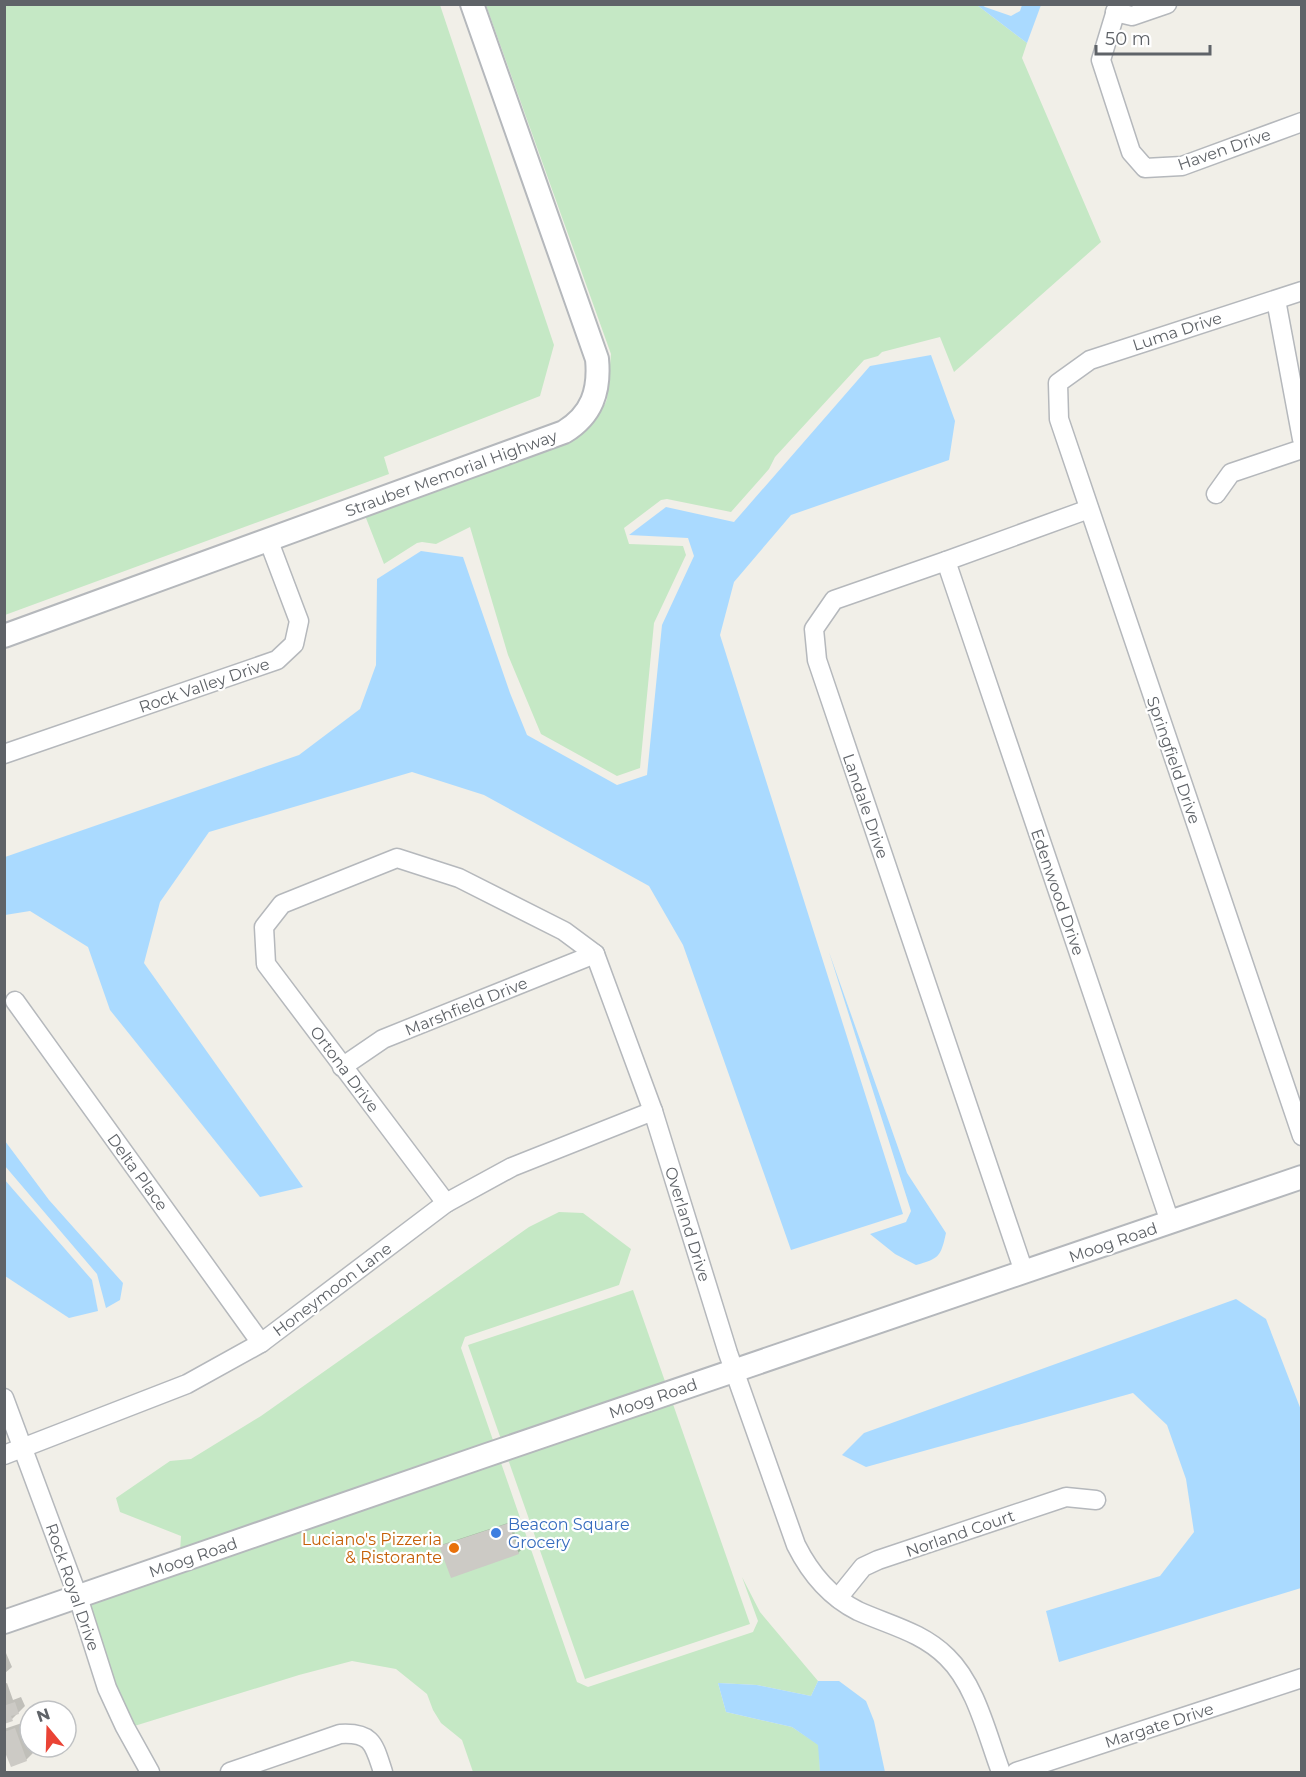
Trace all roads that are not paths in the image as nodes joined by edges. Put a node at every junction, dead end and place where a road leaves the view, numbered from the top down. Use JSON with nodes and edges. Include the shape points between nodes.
{"nodes":[{"id":1,"x":472,"y":4,"type":"edge"},
{"id":2,"x":1167,"y":4,"type":"edge"},
{"id":3,"x":1116,"y":8,"type":"edge"},
{"id":4,"x":1302,"y":122,"type":"edge"},
{"id":5,"x":1302,"y":291,"type":"edge"},
{"id":6,"x":1276,"y":300,"type":"junction"},
{"id":7,"x":1058,"y":383,"type":"joint"},
{"id":8,"x":1302,"y":439,"type":"edge"},
{"id":9,"x":1302,"y":448,"type":"edge"},
{"id":10,"x":1216,"y":494,"type":"dead end"},
{"id":11,"x":1089,"y":509,"type":"junction"},
{"id":12,"x":268,"y":539,"type":"junction"},
{"id":13,"x":946,"y":561,"type":"junction"},
{"id":14,"x":4,"y":636,"type":"edge"},
{"id":15,"x":4,"y":754,"type":"edge"},
{"id":16,"x":595,"y":954,"type":"junction"},
{"id":17,"x":15,"y":1000,"type":"dead end"},
{"id":18,"x":342,"y":1067,"type":"junction"},
{"id":19,"x":653,"y":1111,"type":"junction"},
{"id":20,"x":1302,"y":1136,"type":"edge"},
{"id":21,"x":1302,"y":1177,"type":"edge"},
{"id":22,"x":446,"y":1203,"type":"junction"},
{"id":23,"x":1170,"y":1222,"type":"junction"},
{"id":24,"x":1023,"y":1272,"type":"junction"},
{"id":25,"x":261,"y":1343,"type":"junction"},
{"id":26,"x":734,"y":1370,"type":"junction"},
{"id":27,"x":4,"y":1398,"type":"edge"},
{"id":28,"x":24,"y":1448,"type":"junction"},
{"id":29,"x":4,"y":1455,"type":"edge"},
{"id":30,"x":1096,"y":1500,"type":"dead end"},
{"id":31,"x":78,"y":1597,"type":"junction"},
{"id":32,"x":838,"y":1598,"type":"junction"},
{"id":33,"x":4,"y":1622,"type":"edge"},
{"id":34,"x":1302,"y":1678,"type":"edge"},
{"id":35,"x":150,"y":1773,"type":"edge"},
{"id":36,"x":230,"y":1773,"type":"edge"},
{"id":37,"x":383,"y":1773,"type":"edge"},
{"id":38,"x":1000,"y":1773,"type":"edge"},
{"id":39,"x":1016,"y":1773,"type":"edge"}],
"edges":[{"from":1,"to":12,"type":"street","name":"Strauber Memorial Highway","via":[[597,359],[596,390],[589,410],[564,432]]},
{"from":2,"to":3,"type":"street","via":[[1132,16]]},
{"from":3,"to":4,"type":"street","name":"Haven Drive","via":[[1101,60],[1131,152],[1145,168],[1182,166]]},
{"from":5,"to":6,"type":"street","name":"Luma Drive"},
{"from":6,"to":7,"type":"street","name":"Luma Drive","via":[[1090,360]]},
{"from":6,"to":8,"type":"street"},
{"from":7,"to":11,"type":"street","name":"Springfield Drive","via":[[1059,419]]},
{"from":9,"to":10,"type":"street","via":[[1231,473]]},
{"from":11,"to":13,"type":"street","name":"Landale Drive"},
{"from":11,"to":20,"type":"street","name":"Springfield Drive"},
{"from":12,"to":14,"type":"street","name":"Strauber Memorial Highway"},
{"from":12,"to":15,"type":"street","name":"Rock Valley Drive","via":[[299,621],[294,644],[277,660]]},
{"from":13,"to":23,"type":"street","name":"Edenwood Drive"},
{"from":13,"to":24,"type":"street","name":"Landale Drive","via":[[834,600],[814,629],[817,660]]},
{"from":16,"to":18,"type":"street","name":"Marshfield Drive","via":[[382,1040]]},
{"from":16,"to":18,"type":"street","name":"Ortona Drive","via":[[564,931],[459,878],[397,858],[282,904],[264,927],[266,964]]},
{"from":16,"to":19,"type":"street","name":"Overland Drive"},
{"from":17,"to":25,"type":"street","name":"Delta Place"},
{"from":18,"to":22,"type":"street","name":"Ortona Drive"},
{"from":19,"to":22,"type":"street","name":"Honeymoon Lane","via":[[512,1167]]},
{"from":19,"to":26,"type":"street","name":"Overland Drive"},
{"from":21,"to":23,"type":"street","name":"Moog Road"},
{"from":22,"to":25,"type":"street","name":"Honeymoon Lane"},
{"from":23,"to":24,"type":"street","name":"Moog Road"},
{"from":24,"to":26,"type":"street","name":"Moog Road"},
{"from":25,"to":28,"type":"street","name":"Honeymoon Lane","via":[[187,1384]]},
{"from":26,"to":31,"type":"street","name":"Moog Road"},
{"from":26,"to":32,"type":"street","name":"Overland Drive","via":[[796,1545],[815,1576]]},
{"from":27,"to":28,"type":"street","name":"Rock Royal Drive"},
{"from":28,"to":29,"type":"street","name":"Honeymoon Lane"},
{"from":28,"to":31,"type":"street","name":"Rock Royal Drive"},
{"from":30,"to":32,"type":"street","name":"Norland Court","via":[[1066,1497],[878,1560],[863,1567]]},
{"from":31,"to":33,"type":"street","name":"Moog Road"},
{"from":31,"to":35,"type":"street","name":"Rock Royal Drive","via":[[107,1688]]},
{"from":32,"to":38,"type":"street","name":"Overland Drive","via":[[856,1610],[918,1636],[947,1657],[967,1683]]},
{"from":34,"to":39,"type":"street","name":"Margate Drive"},
{"from":36,"to":37,"type":"street","via":[[340,1734],[355,1733],[367,1738],[375,1749]]}]}
